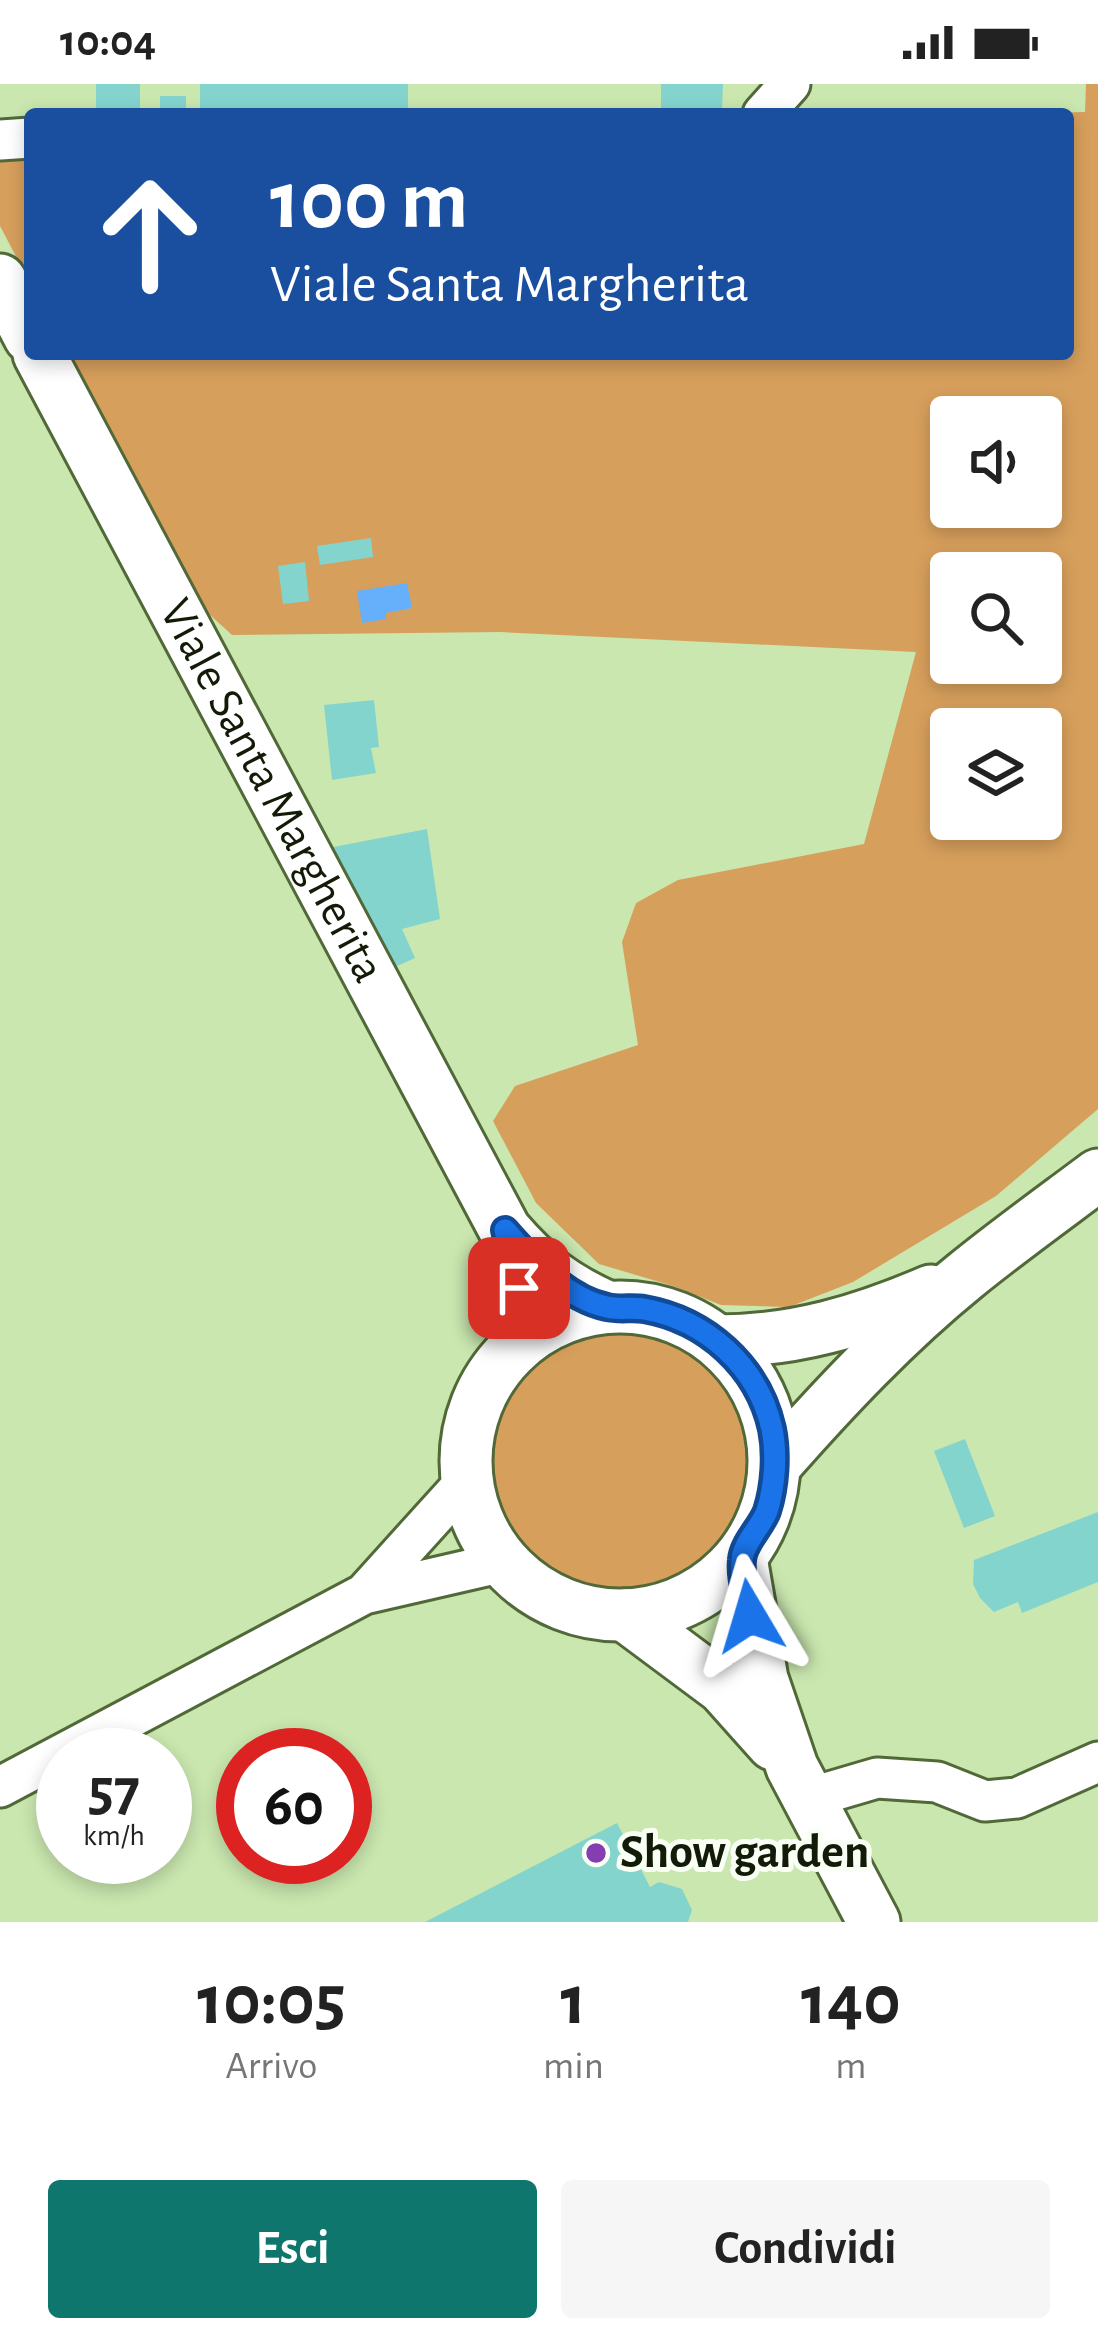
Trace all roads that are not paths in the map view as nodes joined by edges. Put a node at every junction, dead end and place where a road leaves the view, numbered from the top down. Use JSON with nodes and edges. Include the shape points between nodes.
{"nodes":[{"id":1,"x":790,"y":84,"type":"edge"},
{"id":2,"x":768,"y":108,"type":"edge"},
{"id":3,"x":0,"y":280,"type":"edge"},
{"id":4,"x":24,"y":326,"type":"edge"},
{"id":5,"x":42,"y":360,"type":"edge"},
{"id":6,"x":1098,"y":1175,"type":"edge"},
{"id":7,"x":505,"y":1230,"type":"junction"},
{"id":8,"x":964,"y":1276,"type":"junction"},
{"id":9,"x":607,"y":1307,"type":"junction"},
{"id":10,"x":718,"y":1342,"type":"junction"},
{"id":11,"x":508,"y":1354,"type":"junction"},
{"id":12,"x":775,"y":1465,"type":"junction"},
{"id":13,"x":467,"y":1480,"type":"junction"},
{"id":14,"x":741,"y":1558,"type":"junction"},
{"id":15,"x":503,"y":1562,"type":"junction"},
{"id":16,"x":364,"y":1594,"type":"junction"},
{"id":17,"x":625,"y":1616,"type":"junction"},
{"id":18,"x":1098,"y":1762,"type":"edge"},
{"id":19,"x":800,"y":1783,"type":"junction"},
{"id":20,"x":0,"y":1786,"type":"edge"},
{"id":21,"x":874,"y":1922,"type":"edge"}],
"edges":[{"from":1,"to":2,"type":"street"},
{"from":3,"to":4,"type":"main road"},
{"from":5,"to":7,"type":"main road","name":"Viale Santa Margherita"},
{"from":6,"to":8,"type":"main road"},
{"from":7,"to":9,"type":"main road","name":"Viale Santa Margherita","via":[[547,1274]]},
{"from":7,"to":11,"type":"main road","name":"Viale Santa Margherita","via":[[520,1303]]},
{"from":8,"to":10,"type":"main road","via":[[826,1329]]},
{"from":8,"to":12,"type":"main road"},
{"from":9,"to":10,"type":"main road","via":[[670,1315]]},
{"from":9,"to":11,"type":"main road","via":[[555,1321]]},
{"from":10,"to":12,"type":"main road","via":[[761,1396]]},
{"from":11,"to":13,"type":"main road","via":[[473,1415]]},
{"from":12,"to":14,"type":"main road","via":[[766,1511]]},
{"from":13,"to":15,"type":"main road","via":[[473,1511]]},
{"from":13,"to":16,"type":"street"},
{"from":14,"to":17,"type":"main road","via":[[694,1597]]},
{"from":14,"to":19,"type":"main road","via":[[761,1679]]},
{"from":15,"to":16,"type":"street"},
{"from":15,"to":17,"type":"main road","via":[[557,1603]]},
{"from":16,"to":20,"type":"street"},
{"from":17,"to":19,"type":"main road","via":[[723,1688]]},
{"from":18,"to":19,"type":"street","via":[[1017,1798],[985,1801],[937,1782]]},
{"from":19,"to":21,"type":"main road"}]}
